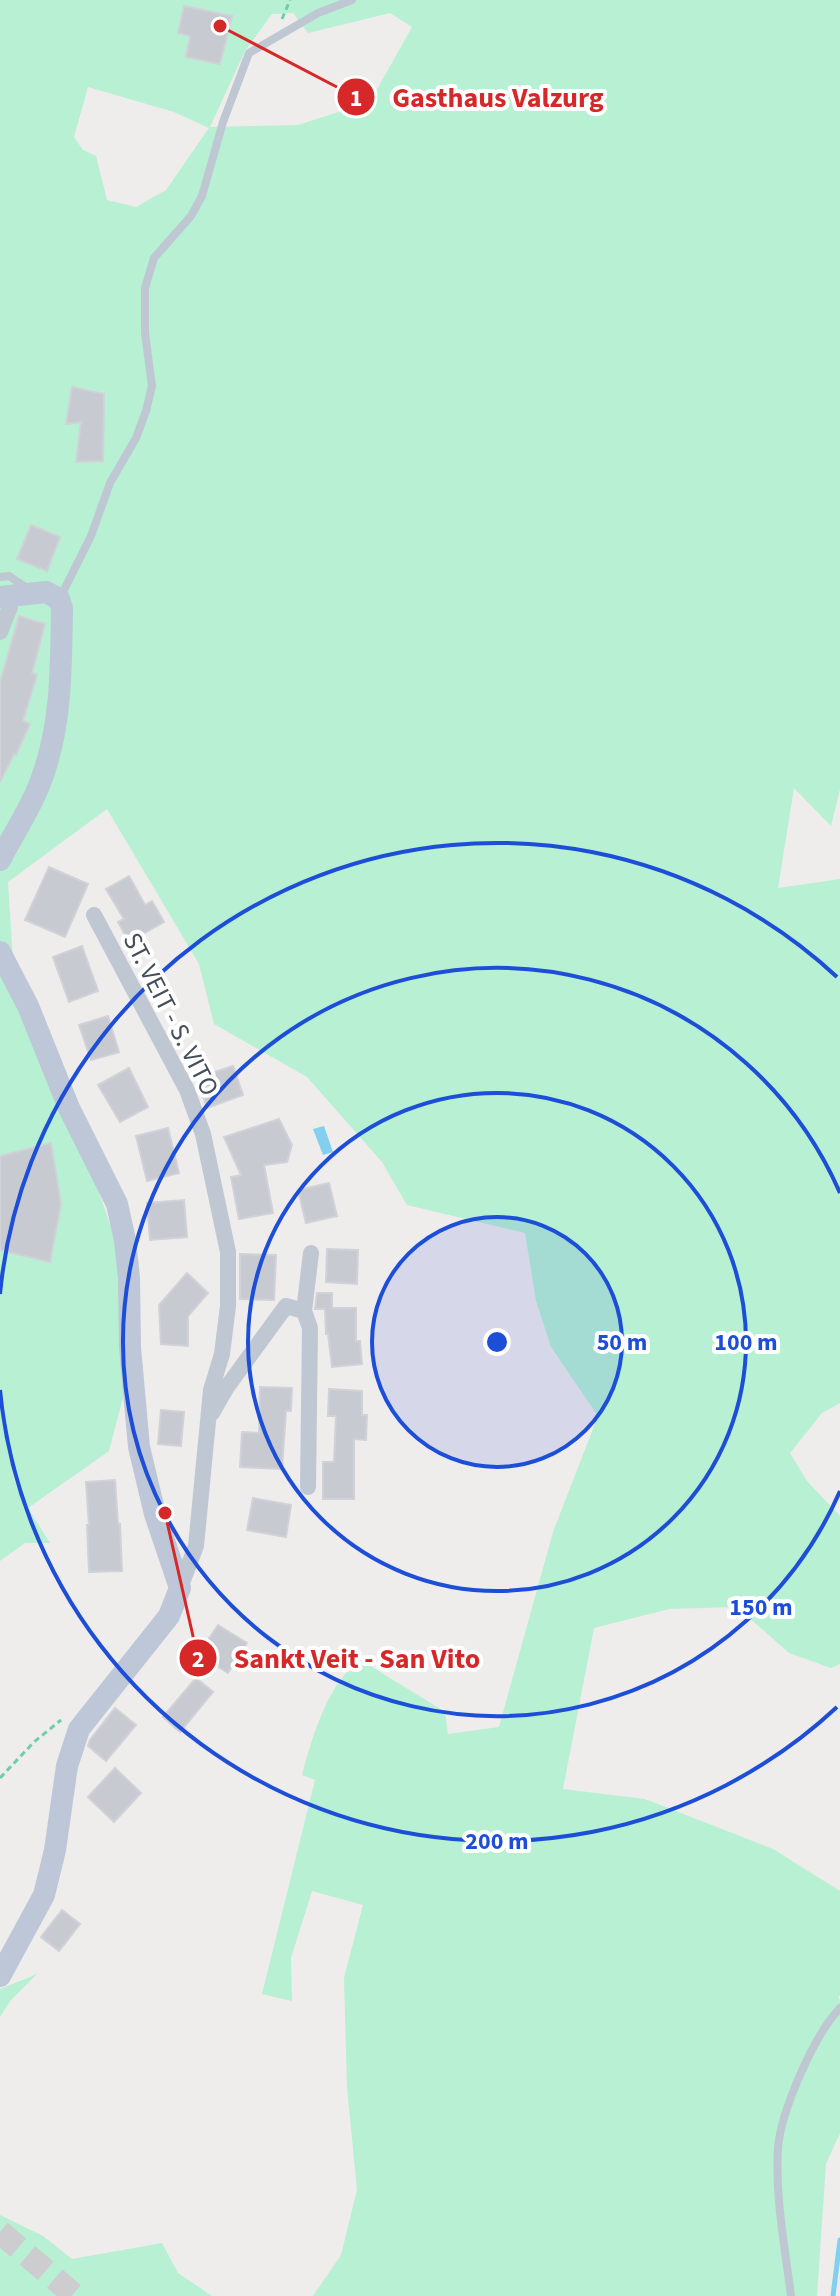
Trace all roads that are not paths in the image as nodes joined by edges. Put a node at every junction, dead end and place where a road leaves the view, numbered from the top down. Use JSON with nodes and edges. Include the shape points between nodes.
{"nodes":[{"id":1,"x":352,"y":0,"type":"edge"},
{"id":2,"x":3,"y":589,"type":"edge"},
{"id":3,"x":59,"y":599,"type":"junction"},
{"id":4,"x":0,"y":632,"type":"edge"},
{"id":5,"x":0,"y":860,"type":"edge"},
{"id":6,"x":94,"y":915,"type":"dead end"},
{"id":7,"x":0,"y":952,"type":"edge"},
{"id":8,"x":311,"y":1253,"type":"dead end"},
{"id":9,"x":304,"y":1311,"type":"junction"},
{"id":10,"x":208,"y":1419,"type":"junction"},
{"id":11,"x":308,"y":1487,"type":"dead end"},
{"id":12,"x":180,"y":1588,"type":"junction"},
{"id":13,"x":0,"y":1976,"type":"edge"},
{"id":14,"x":840,"y":2008,"type":"edge"},
{"id":15,"x":791,"y":2296,"type":"edge"}],
"edges":[{"from":1,"to":3,"type":"lane","via":[[249,53],[202,196],[154,258],[145,288],[152,386],[146,411]]},
{"from":2,"to":3,"type":"street","via":[[46,592]]},
{"from":2,"to":4,"type":"street","via":[[10,607]]},
{"from":3,"to":5,"type":"street","via":[[60,698],[54,732],[36,791]]},
{"from":6,"to":10,"type":"street","name":"ST. VEIT - S. VITO","via":[[187,1090],[203,1134],[228,1252],[228,1306]]},
{"from":7,"to":12,"type":"street","via":[[117,1204],[129,1278],[139,1447]]},
{"from":8,"to":9,"type":"street"},
{"from":9,"to":10,"type":"street","name":"ST. VEIT - S. VITO","via":[[286,1306]]},
{"from":9,"to":11,"type":"street","via":[[310,1328]]},
{"from":10,"to":12,"type":"street","name":"ST. VEIT - S. VITO","via":[[196,1546]]},
{"from":12,"to":13,"type":"street","via":[[169,1616],[79,1729],[67,1766],[44,1895]]},
{"from":14,"to":15,"type":"lane","via":[[806,2059],[778,2145]]}]}
